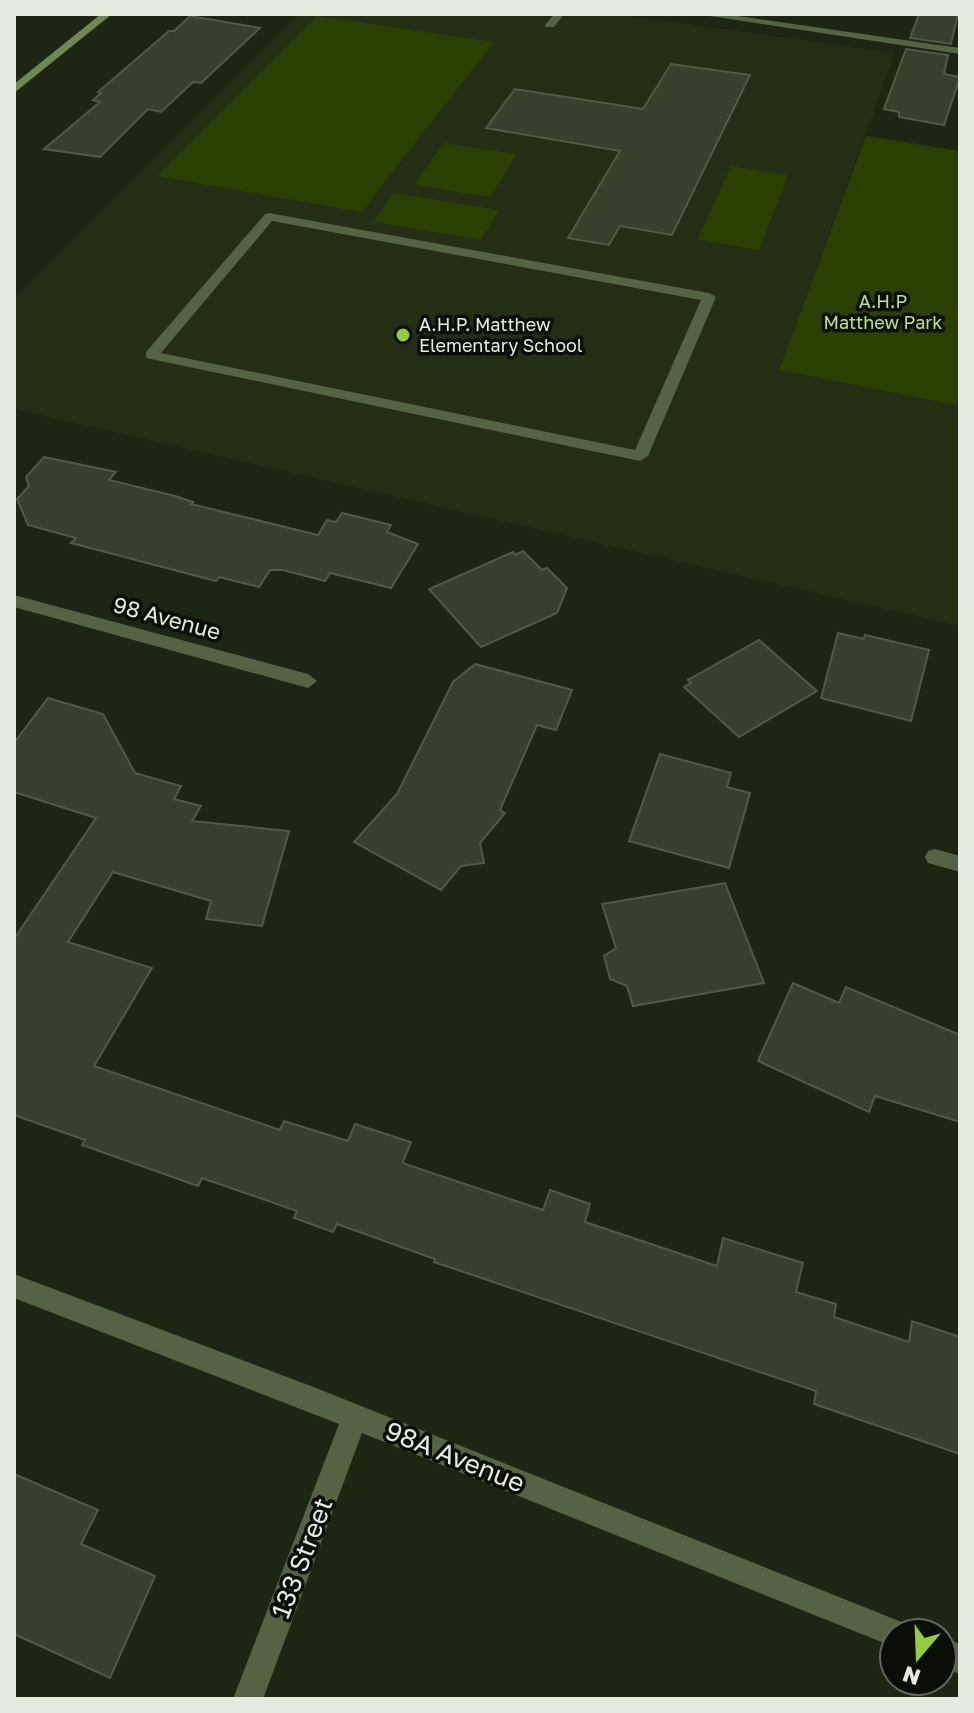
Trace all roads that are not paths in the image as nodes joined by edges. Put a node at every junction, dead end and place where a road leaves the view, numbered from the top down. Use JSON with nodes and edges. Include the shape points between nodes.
{"nodes":[{"id":1,"x":107,"y":14,"type":"edge"},
{"id":2,"x":559,"y":14,"type":"edge"},
{"id":3,"x":702,"y":14,"type":"edge"},
{"id":4,"x":716,"y":15,"type":"edge"},
{"id":5,"x":550,"y":25,"type":"dead end"},
{"id":6,"x":960,"y":51,"type":"edge"},
{"id":7,"x":14,"y":90,"type":"edge"},
{"id":8,"x":640,"y":456,"type":"joint"},
{"id":9,"x":14,"y":601,"type":"edge"},
{"id":10,"x":308,"y":681,"type":"dead end"},
{"id":11,"x":935,"y":857,"type":"dead end"},
{"id":12,"x":960,"y":864,"type":"edge"},
{"id":13,"x":14,"y":1286,"type":"edge"},
{"id":14,"x":355,"y":1417,"type":"junction"},
{"id":15,"x":878,"y":1627,"type":"edge"},
{"id":16,"x":248,"y":1699,"type":"edge"}],
"edges":[{"from":1,"to":7,"type":"street"},
{"from":2,"to":5,"type":"street"},
{"from":3,"to":4,"type":"street"},
{"from":4,"to":6,"type":"street"},
{"from":8,"to":8,"type":"street","via":[[709,297],[269,217],[151,355]]},
{"from":9,"to":10,"type":"street","name":"98 Avenue"},
{"from":11,"to":12,"type":"street"},
{"from":13,"to":14,"type":"street","name":"98A Avenue"},
{"from":14,"to":15,"type":"street","name":"98A Avenue"},
{"from":14,"to":16,"type":"street","name":"133 Street"}]}
